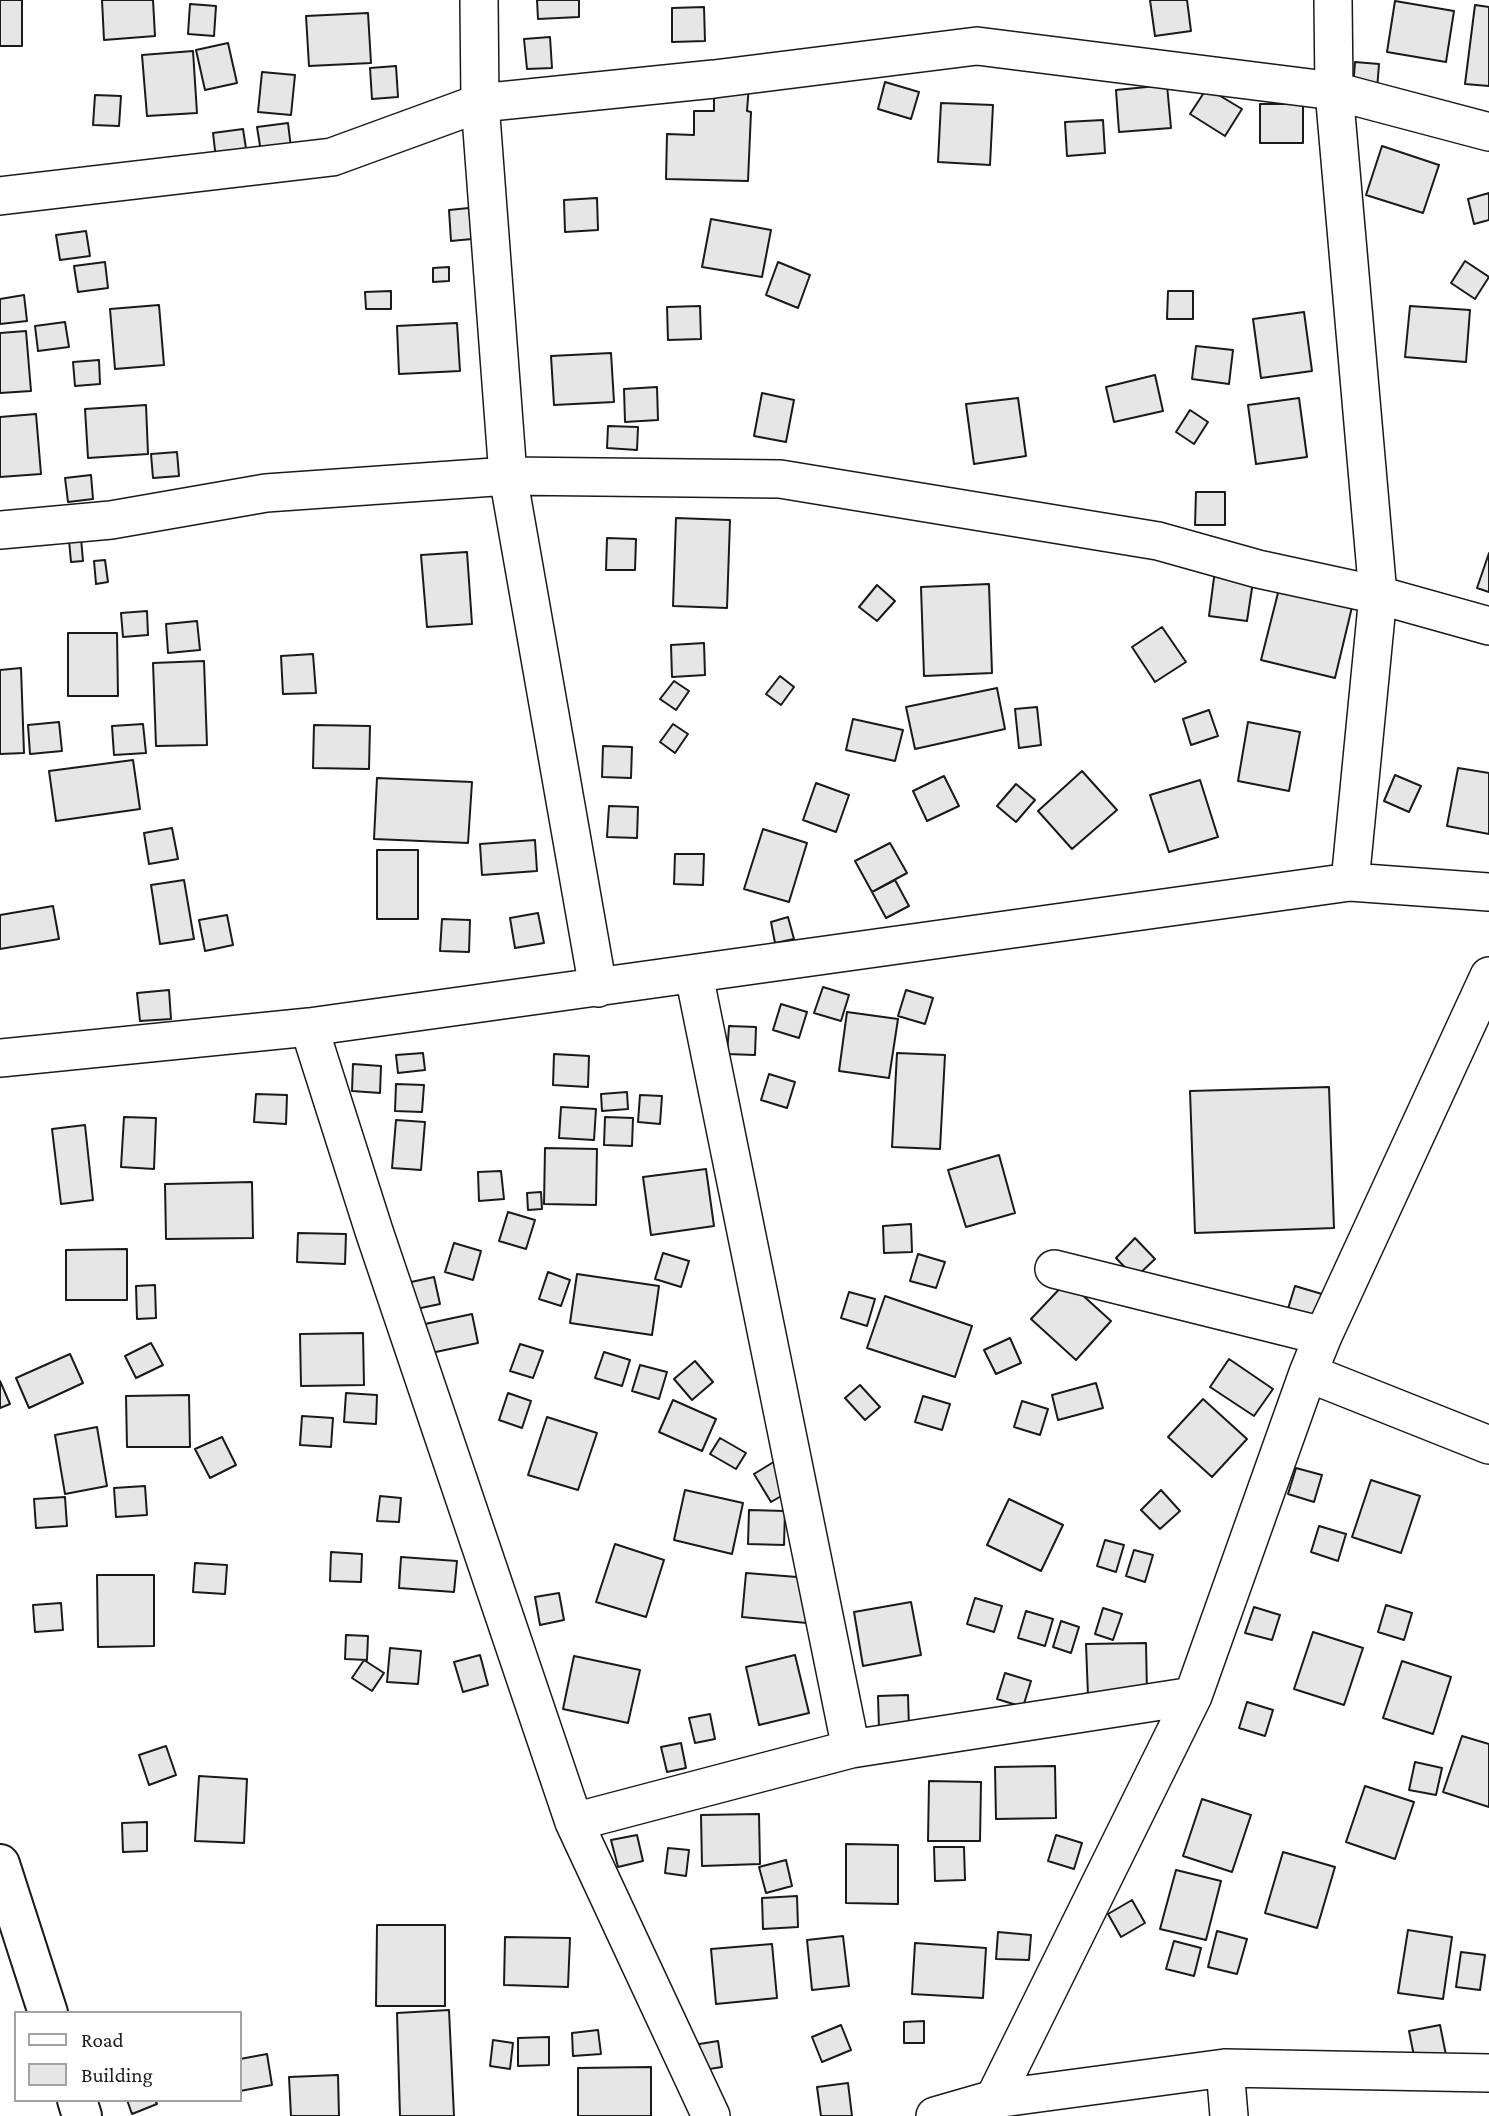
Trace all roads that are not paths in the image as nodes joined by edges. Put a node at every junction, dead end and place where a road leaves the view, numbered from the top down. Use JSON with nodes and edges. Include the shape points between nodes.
{"nodes":[{"id":1,"x":479,"y":0,"type":"edge"},
{"id":2,"x":1333,"y":0,"type":"edge"},
{"id":3,"x":1334,"y":91,"type":"junction"},
{"id":4,"x":480,"y":103,"type":"junction"},
{"id":5,"x":1489,"y":132,"type":"edge"},
{"id":6,"x":0,"y":197,"type":"edge"},
{"id":7,"x":508,"y":476,"type":"junction"},
{"id":8,"x":0,"y":530,"type":"edge"},
{"id":9,"x":1378,"y":595,"type":"junction"},
{"id":10,"x":1489,"y":626,"type":"edge"},
{"id":11,"x":1350,"y":882,"type":"junction"},
{"id":12,"x":1489,"y":892,"type":"edge"},
{"id":13,"x":694,"y":975,"type":"junction"},
{"id":14,"x":1487,"y":985,"type":"edge"},
{"id":15,"x":598,"y":988,"type":"junction"},
{"id":16,"x":309,"y":1027,"type":"junction"},
{"id":17,"x":0,"y":1058,"type":"edge"},
{"id":18,"x":1054,"y":1269,"type":"dead end"},
{"id":19,"x":1323,"y":1336,"type":"junction"},
{"id":20,"x":1308,"y":1373,"type":"junction"},
{"id":21,"x":1489,"y":1445,"type":"edge"},
{"id":22,"x":1193,"y":1696,"type":"junction"},
{"id":23,"x":851,"y":1749,"type":"junction"},
{"id":24,"x":574,"y":1822,"type":"junction"},
{"id":25,"x":0,"y":1864,"type":"edge"},
{"id":26,"x":47,"y":2011,"type":"edge"},
{"id":27,"x":1225,"y":2068,"type":"junction"},
{"id":28,"x":1489,"y":2073,"type":"edge"},
{"id":29,"x":994,"y":2099,"type":"junction"},
{"id":30,"x":711,"y":2116,"type":"edge"},
{"id":31,"x":935,"y":2116,"type":"edge"},
{"id":32,"x":1229,"y":2116,"type":"edge"}],
"edges":[{"from":1,"to":4,"type":"street"},
{"from":2,"to":3,"type":"street"},
{"from":3,"to":4,"type":"street","via":[[977,46]]},
{"from":3,"to":5,"type":"street"},
{"from":3,"to":9,"type":"street"},
{"from":4,"to":6,"type":"street","via":[[332,157]]},
{"from":4,"to":7,"type":"street"},
{"from":7,"to":8,"type":"street","via":[[266,493],[111,520]]},
{"from":7,"to":9,"type":"street","via":[[780,479],[1158,541]]},
{"from":7,"to":15,"type":"street"},
{"from":9,"to":10,"type":"street"},
{"from":9,"to":11,"type":"street"},
{"from":11,"to":12,"type":"street"},
{"from":11,"to":13,"type":"street"},
{"from":13,"to":15,"type":"street"},
{"from":13,"to":23,"type":"street"},
{"from":14,"to":19,"type":"street"},
{"from":15,"to":16,"type":"street"},
{"from":16,"to":17,"type":"street"},
{"from":16,"to":24,"type":"street"},
{"from":18,"to":19,"type":"street"},
{"from":19,"to":20,"type":"street"},
{"from":20,"to":21,"type":"street"},
{"from":20,"to":22,"type":"street"},
{"from":22,"to":23,"type":"street"},
{"from":22,"to":29,"type":"street"},
{"from":23,"to":24,"type":"street"},
{"from":24,"to":30,"type":"street"},
{"from":25,"to":26,"type":"street"},
{"from":27,"to":28,"type":"street"},
{"from":27,"to":29,"type":"street"},
{"from":27,"to":32,"type":"street"},
{"from":29,"to":31,"type":"street"}]}
